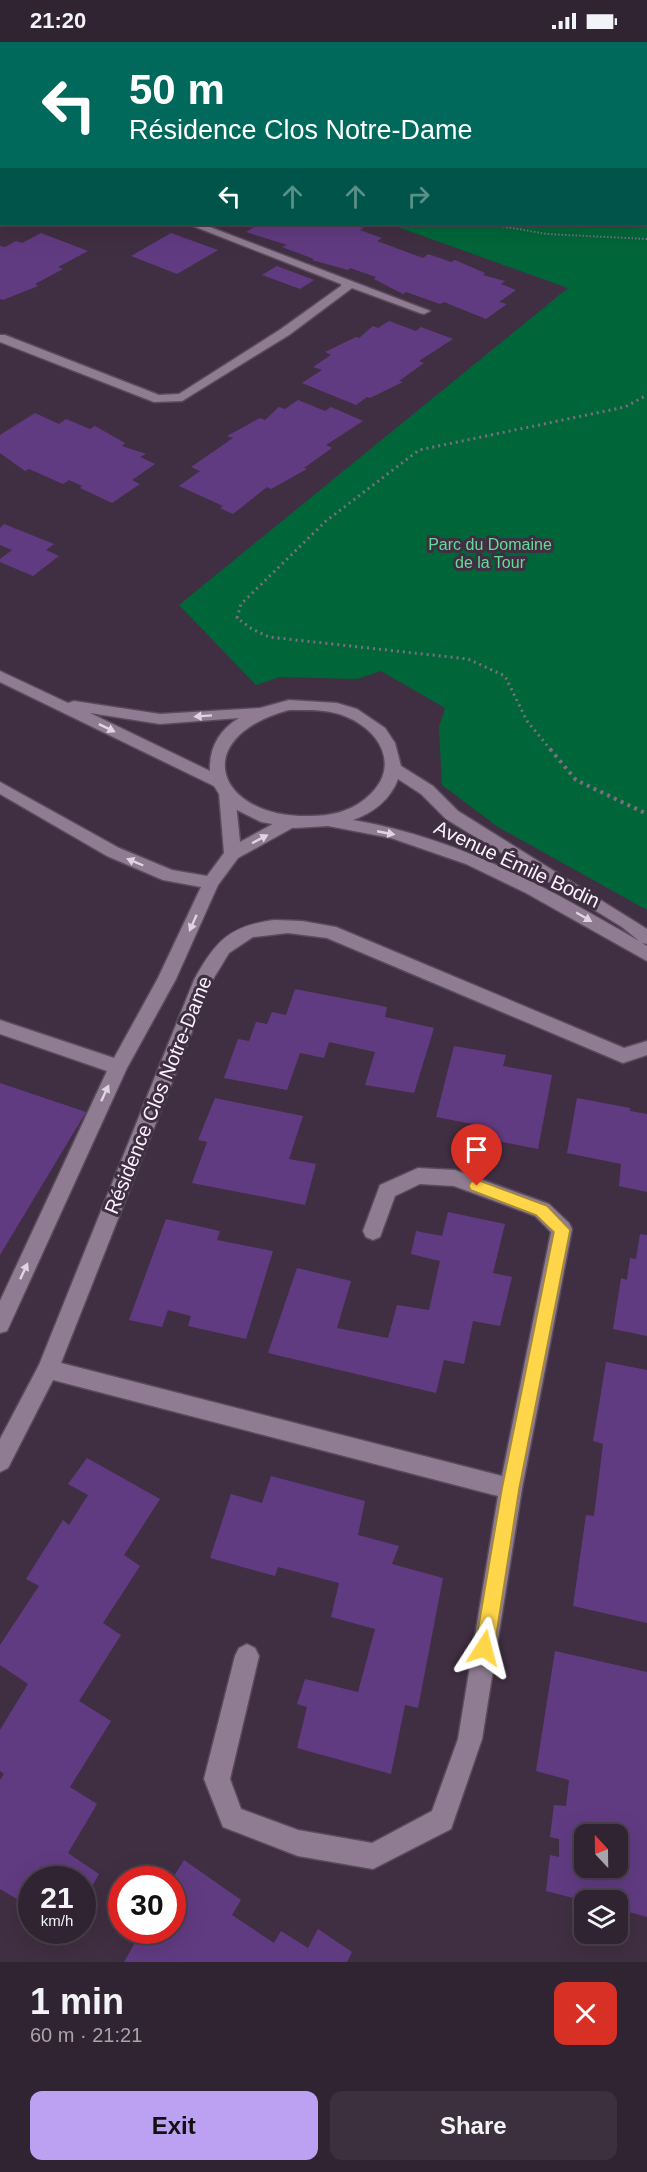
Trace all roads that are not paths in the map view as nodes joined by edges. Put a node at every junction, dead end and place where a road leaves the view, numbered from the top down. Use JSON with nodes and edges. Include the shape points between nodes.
{"nodes":[{"id":1,"x":196,"y":225,"type":"edge"},
{"id":2,"x":347,"y":282,"type":"junction"},
{"id":3,"x":424,"y":311,"type":"dead end"},
{"id":4,"x":1,"y":338,"type":"edge"},
{"id":5,"x":0,"y":676,"type":"edge"},
{"id":6,"x":54,"y":703,"type":"junction"},
{"id":7,"x":261,"y":712,"type":"junction"},
{"id":8,"x":394,"y":769,"type":"junction"},
{"id":9,"x":0,"y":787,"type":"edge"},
{"id":10,"x":223,"y":788,"type":"junction"},
{"id":11,"x":329,"y":822,"type":"junction"},
{"id":12,"x":288,"y":823,"type":"junction"},
{"id":13,"x":232,"y":854,"type":"junction"},
{"id":14,"x":211,"y":883,"type":"junction"},
{"id":15,"x":647,"y":938,"type":"edge"},
{"id":16,"x":647,"y":954,"type":"edge"},
{"id":17,"x":0,"y":1027,"type":"edge"},
{"id":18,"x":647,"y":1048,"type":"edge"},
{"id":19,"x":118,"y":1066,"type":"junction"},
{"id":20,"x":373,"y":1231,"type":"dead end"},
{"id":21,"x":0,"y":1324,"type":"edge"},
{"id":22,"x":48,"y":1369,"type":"junction"},
{"id":23,"x":0,"y":1461,"type":"edge"},
{"id":24,"x":511,"y":1489,"type":"junction"},
{"id":25,"x":247,"y":1656,"type":"dead end"}],
"edges":[{"from":1,"to":2,"type":"street"},
{"from":2,"to":3,"type":"street"},
{"from":2,"to":4,"type":"street","via":[[339,295],[182,397],[158,399]]},
{"from":5,"to":6,"type":"street"},
{"from":7,"to":6,"type":"street","one_way":true,"via":[[160,719]]},
{"from":6,"to":10,"type":"street","one_way":true},
{"from":7,"to":8,"type":"street","via":[[289,705],[321,705],[352,712],[376,727],[391,747]]},
{"from":7,"to":10,"type":"street","via":[[238,725],[222,741],[216,761]]},
{"from":8,"to":11,"type":"street","via":[[380,796],[349,816]]},
{"from":8,"to":15,"type":"street","name":"Avenue Émile Bodin","via":[[427,790],[452,815]]},
{"from":14,"to":9,"type":"street","one_way":true,"via":[[169,876],[112,852]]},
{"from":10,"to":12,"type":"street","via":[[243,807]]},
{"from":10,"to":13,"type":"street"},
{"from":11,"to":12,"type":"street"},
{"from":11,"to":16,"type":"street","name":"Avenue Émile Bodin","one_way":true,"via":[[409,837],[471,861],[560,903]]},
{"from":13,"to":12,"type":"street","one_way":true},
{"from":13,"to":14,"type":"street"},
{"from":14,"to":19,"type":"street","one_way":true,"via":[[167,979]]},
{"from":17,"to":19,"type":"street"},
{"from":18,"to":22,"type":"street","name":"Résidence Clos Notre-Dame","via":[[623,1056],[330,932],[288,925],[250,929],[222,948],[203,980]]},
{"from":21,"to":19,"type":"street","one_way":true},
{"from":20,"to":24,"type":"street","via":[[387,1191],[418,1176],[455,1178],[542,1210],[562,1230]]},
{"from":22,"to":23,"type":"street","name":"Résidence Clos Notre-Dame"},
{"from":22,"to":24,"type":"street"},
{"from":24,"to":25,"type":"street","via":[[470,1739],[442,1820],[373,1856],[298,1843],[232,1818],[217,1779]]}]}
